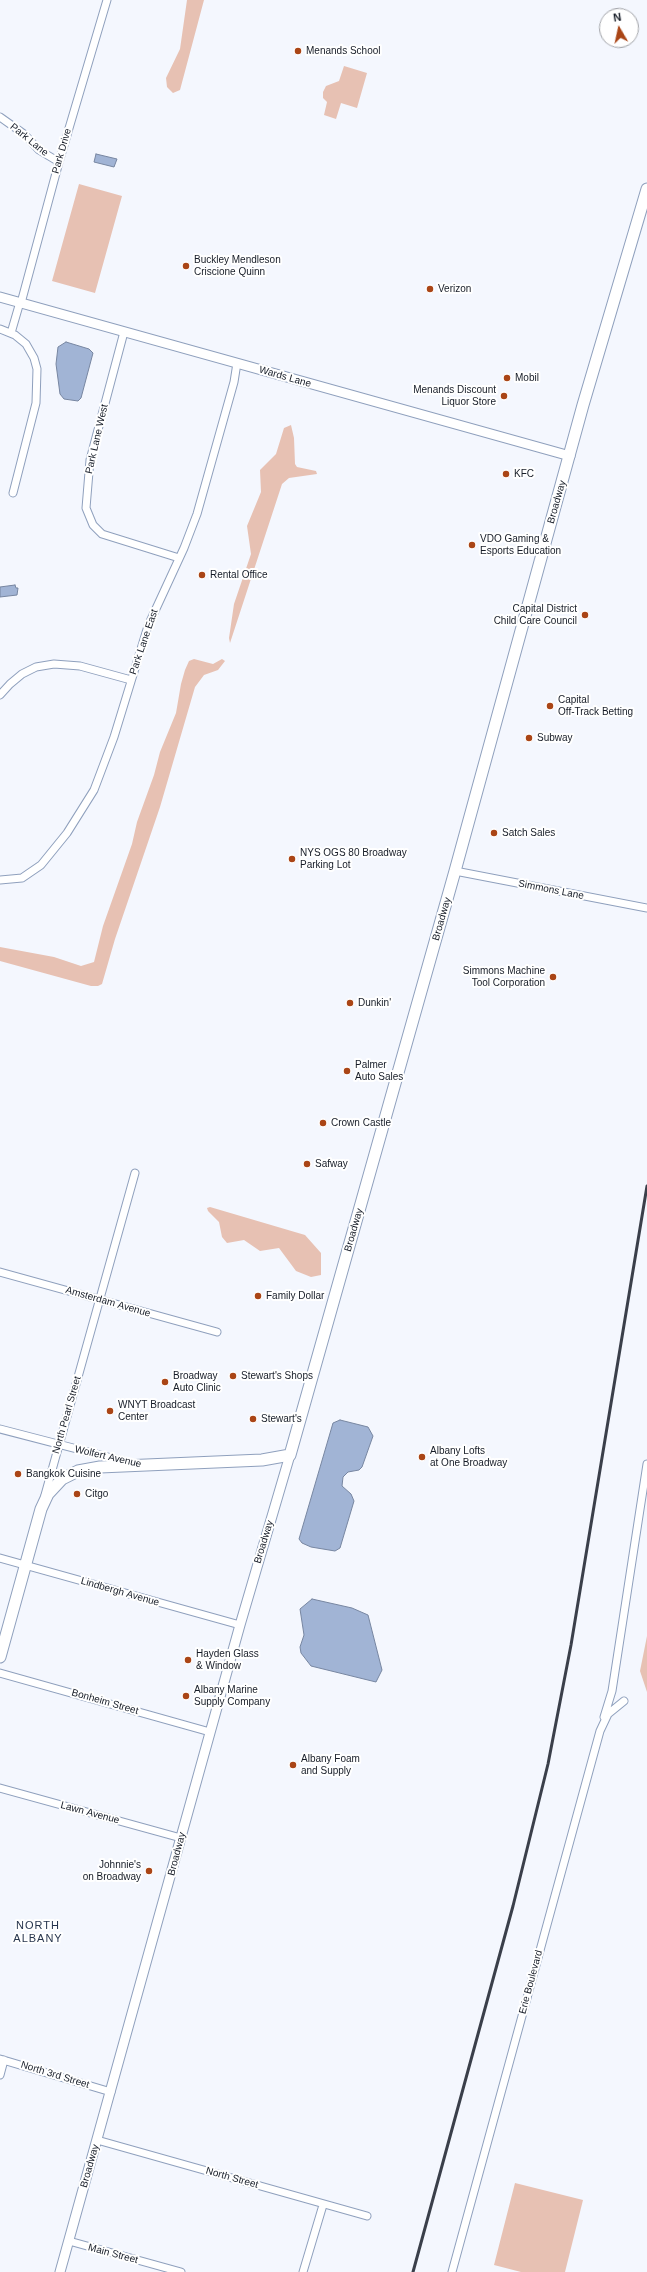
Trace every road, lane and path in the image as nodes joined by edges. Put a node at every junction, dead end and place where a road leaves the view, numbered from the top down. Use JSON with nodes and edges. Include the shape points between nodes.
{"nodes":[{"id":1,"x":107,"y":0,"type":"edge"},
{"id":2,"x":0,"y":117,"type":"edge"},
{"id":3,"x":59,"y":162,"type":"junction"},
{"id":4,"x":647,"y":189,"type":"edge"},
{"id":5,"x":0,"y":297,"type":"edge"},
{"id":6,"x":21,"y":303,"type":"junction"},
{"id":7,"x":0,"y":329,"type":"edge"},
{"id":8,"x":124,"y":332,"type":"junction"},
{"id":9,"x":11,"y":333,"type":"junction"},
{"id":10,"x":237,"y":363,"type":"junction"},
{"id":11,"x":570,"y":456,"type":"junction"},
{"id":12,"x":12,"y":493,"type":"dead end"},
{"id":13,"x":179,"y":558,"type":"junction"},
{"id":14,"x":131,"y":680,"type":"junction"},
{"id":15,"x":0,"y":695,"type":"edge"},
{"id":16,"x":455,"y":871,"type":"junction"},
{"id":17,"x":0,"y":880,"type":"edge"},
{"id":18,"x":647,"y":908,"type":"edge"},
{"id":19,"x":135,"y":1173,"type":"dead end"},
{"id":20,"x":0,"y":1272,"type":"edge"},
{"id":21,"x":99,"y":1300,"type":"junction"},
{"id":22,"x":217,"y":1332,"type":"dead end"},
{"id":23,"x":0,"y":1429,"type":"edge"},
{"id":24,"x":59,"y":1445,"type":"junction"},
{"id":25,"x":290,"y":1455,"type":"junction"},
{"id":26,"x":647,"y":1464,"type":"edge"},
{"id":27,"x":143,"y":1466,"type":"junction"},
{"id":28,"x":41,"y":1509,"type":"junction"},
{"id":29,"x":0,"y":1558,"type":"edge"},
{"id":30,"x":26,"y":1565,"type":"junction"},
{"id":31,"x":240,"y":1625,"type":"junction"},
{"id":32,"x":0,"y":1657,"type":"edge"},
{"id":33,"x":0,"y":1673,"type":"edge"},
{"id":34,"x":624,"y":1701,"type":"dead end"},
{"id":35,"x":600,"y":1731,"type":"junction"},
{"id":36,"x":210,"y":1732,"type":"junction"},
{"id":37,"x":0,"y":1788,"type":"edge"},
{"id":38,"x":181,"y":1838,"type":"junction"},
{"id":39,"x":2,"y":2060,"type":"edge"},
{"id":40,"x":0,"y":2075,"type":"edge"},
{"id":41,"x":111,"y":2092,"type":"junction"},
{"id":42,"x":97,"y":2140,"type":"junction"},
{"id":43,"x":323,"y":2205,"type":"junction"},
{"id":44,"x":366,"y":2216,"type":"dead end"},
{"id":45,"x":69,"y":2241,"type":"junction"},
{"id":46,"x":60,"y":2272,"type":"edge"},
{"id":47,"x":181,"y":2272,"type":"edge"},
{"id":48,"x":303,"y":2272,"type":"edge"},
{"id":49,"x":452,"y":2272,"type":"edge"}],
"edges":[{"from":1,"to":3,"type":"street","name":"Park Drive"},
{"from":2,"to":3,"type":"street","name":"Park Lane","via":[[24,134],[39,150]]},
{"from":3,"to":6,"type":"street","name":"Park Drive"},
{"from":4,"to":11,"type":"main road","name":"Broadway"},
{"from":5,"to":6,"type":"street","name":"Wards Lane"},
{"from":6,"to":8,"type":"street","name":"Wards Lane"},
{"from":6,"to":9,"type":"street","name":"Park Drive"},
{"from":7,"to":9,"type":"street"},
{"from":8,"to":10,"type":"street","name":"Wards Lane"},
{"from":8,"to":13,"type":"street","name":"Park Lane West","via":[[90,460],[86,502],[88,515],[102,534]]},
{"from":9,"to":12,"type":"street","via":[[21,339],[32,354],[38,376],[36,403]]},
{"from":10,"to":11,"type":"street","name":"Wards Lane"},
{"from":10,"to":13,"type":"street","name":"Park Lane East","via":[[197,514]]},
{"from":11,"to":16,"type":"main road","name":"Broadway"},
{"from":13,"to":14,"type":"street","name":"Park Lane East","via":[[150,622]]},
{"from":14,"to":15,"type":"street","via":[[80,666],[49,664],[29,670],[16,678]]},
{"from":14,"to":17,"type":"street","name":"Park Lane East","via":[[101,772],[78,818],[41,865],[22,878]]},
{"from":16,"to":18,"type":"street","name":"Simmons Lane"},
{"from":16,"to":25,"type":"main road","name":"Broadway"},
{"from":19,"to":21,"type":"street","name":"North Pearl Street"},
{"from":20,"to":21,"type":"street","name":"Amsterdam Avenue"},
{"from":21,"to":22,"type":"street","name":"Amsterdam Avenue"},
{"from":21,"to":24,"type":"street","name":"North Pearl Street"},
{"from":23,"to":24,"type":"street","name":"Wolfert Avenue"},
{"from":24,"to":27,"type":"street","name":"Wolfert Avenue"},
{"from":24,"to":28,"type":"street","name":"North Pearl Street"},
{"from":25,"to":27,"type":"main road","name":"Wolfert Avenue","via":[[262,1460]]},
{"from":25,"to":31,"type":"street","name":"Broadway"},
{"from":26,"to":35,"type":"street","via":[[612,1691]]},
{"from":27,"to":28,"type":"main road","via":[[100,1467],[75,1472],[53,1487]]},
{"from":28,"to":30,"type":"main road","name":"North Pearl Street"},
{"from":29,"to":30,"type":"street","name":"Lindbergh Avenue"},
{"from":30,"to":31,"type":"street","name":"Lindbergh Avenue"},
{"from":30,"to":32,"type":"main road","name":"North Pearl Street"},
{"from":31,"to":36,"type":"street","name":"Broadway"},
{"from":33,"to":36,"type":"street","name":"Bonheim Street"},
{"from":34,"to":35,"type":"street","name":"Erie Boulevard","via":[[608,1714]]},
{"from":35,"to":49,"type":"street","name":"Erie Boulevard"},
{"from":36,"to":38,"type":"street","name":"Broadway"},
{"from":37,"to":38,"type":"street","name":"Lawn Avenue"},
{"from":38,"to":41,"type":"street","name":"Broadway"},
{"from":39,"to":40,"type":"street"},
{"from":39,"to":41,"type":"street","name":"North 3rd Street"},
{"from":41,"to":42,"type":"street","name":"Broadway"},
{"from":42,"to":43,"type":"street","name":"North Street"},
{"from":42,"to":45,"type":"street","name":"Broadway"},
{"from":43,"to":44,"type":"street","name":"North Street"},
{"from":43,"to":48,"type":"street"},
{"from":45,"to":46,"type":"street","name":"Broadway"},
{"from":45,"to":47,"type":"street","name":"Main Street"}]}
